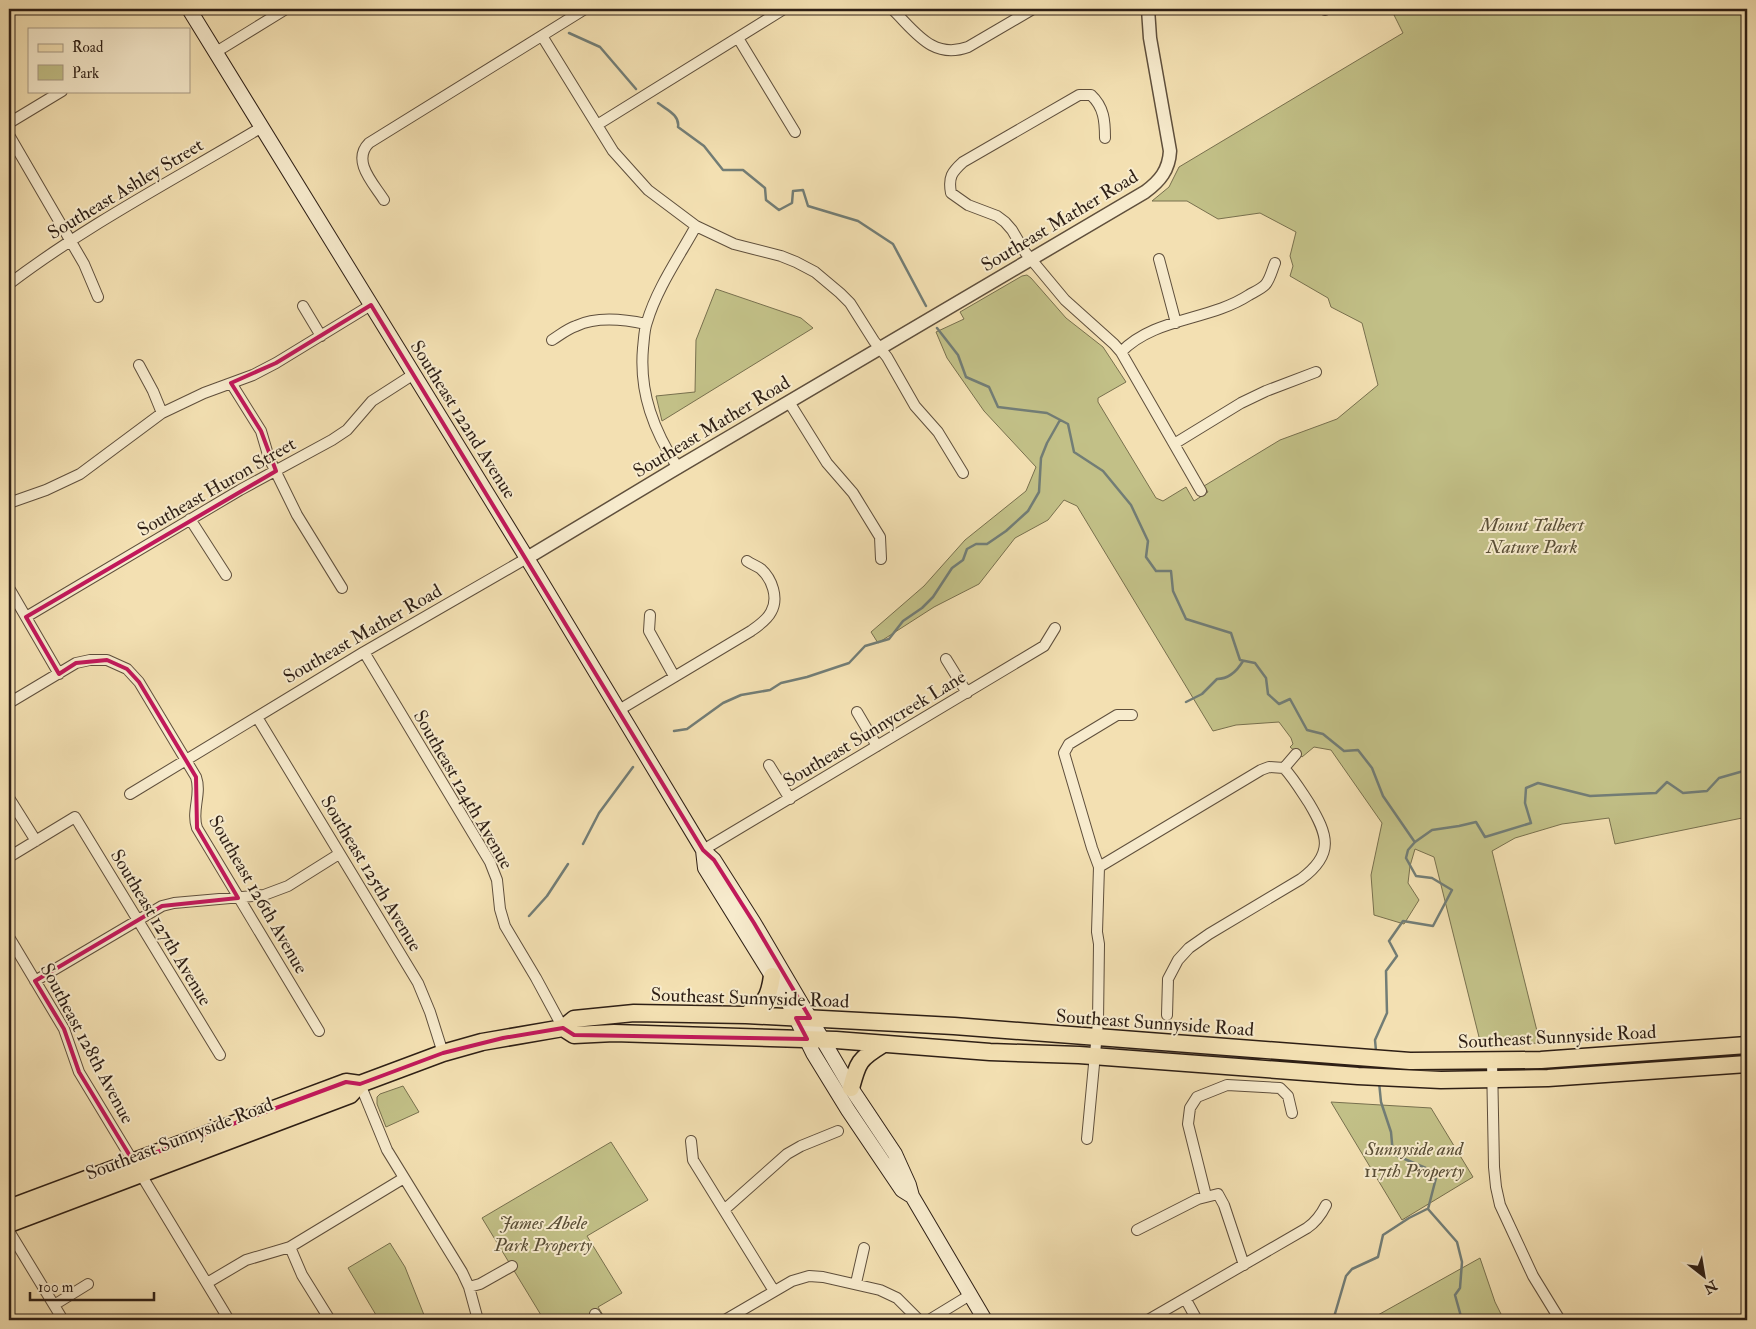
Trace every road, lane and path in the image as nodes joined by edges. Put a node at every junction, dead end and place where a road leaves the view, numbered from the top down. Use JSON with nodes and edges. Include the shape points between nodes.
{"nodes":[{"id":1,"x":189,"y":9,"type":"edge"},
{"id":2,"x":286,"y":9,"type":"edge"},
{"id":3,"x":585,"y":9,"type":"edge"},
{"id":4,"x":784,"y":9,"type":"edge"},
{"id":5,"x":892,"y":9,"type":"edge"},
{"id":6,"x":1033,"y":9,"type":"edge"},
{"id":7,"x":1148,"y":9,"type":"edge"},
{"id":8,"x":542,"y":36,"type":"junction"},
{"id":9,"x":738,"y":38,"type":"junction"},
{"id":10,"x":216,"y":52,"type":"junction"},
{"id":11,"x":60,"y":92,"type":"edge"},
{"id":12,"x":9,"y":123,"type":"edge"},
{"id":13,"x":596,"y":125,"type":"junction"},
{"id":14,"x":262,"y":127,"type":"junction"},
{"id":15,"x":795,"y":132,"type":"dead end"},
{"id":16,"x":9,"y":135,"type":"edge"},
{"id":17,"x":1105,"y":138,"type":"dead end"},
{"id":18,"x":384,"y":200,"type":"dead end"},
{"id":19,"x":696,"y":226,"type":"junction"},
{"id":20,"x":71,"y":240,"type":"junction"},
{"id":21,"x":1030,"y":258,"type":"junction"},
{"id":22,"x":1159,"y":259,"type":"dead end"},
{"id":23,"x":1275,"y":264,"type":"dead end"},
{"id":24,"x":9,"y":284,"type":"edge"},
{"id":25,"x":98,"y":297,"type":"dead end"},
{"id":26,"x":372,"y":305,"type":"junction"},
{"id":27,"x":303,"y":306,"type":"dead end"},
{"id":28,"x":1176,"y":323,"type":"junction"},
{"id":29,"x":646,"y":324,"type":"junction"},
{"id":30,"x":321,"y":336,"type":"junction"},
{"id":31,"x":552,"y":340,"type":"dead end"},
{"id":32,"x":880,"y":348,"type":"junction"},
{"id":33,"x":1120,"y":352,"type":"junction"},
{"id":34,"x":139,"y":365,"type":"dead end"},
{"id":35,"x":1316,"y":372,"type":"dead end"},
{"id":36,"x":414,"y":374,"type":"junction"},
{"id":37,"x":231,"y":383,"type":"junction"},
{"id":38,"x":789,"y":402,"type":"junction"},
{"id":39,"x":162,"y":413,"type":"junction"},
{"id":40,"x":1174,"y":444,"type":"junction"},
{"id":41,"x":678,"y":468,"type":"junction"},
{"id":42,"x":276,"y":471,"type":"junction"},
{"id":43,"x":963,"y":473,"type":"dead end"},
{"id":44,"x":1201,"y":491,"type":"dead end"},
{"id":45,"x":9,"y":503,"type":"edge"},
{"id":46,"x":190,"y":519,"type":"junction"},
{"id":47,"x":528,"y":558,"type":"junction"},
{"id":48,"x":881,"y":559,"type":"dead end"},
{"id":49,"x":747,"y":561,"type":"dead end"},
{"id":50,"x":226,"y":575,"type":"dead end"},
{"id":51,"x":9,"y":588,"type":"edge"},
{"id":52,"x":342,"y":588,"type":"dead end"},
{"id":53,"x":650,"y":615,"type":"dead end"},
{"id":54,"x":26,"y":617,"type":"junction"},
{"id":55,"x":1055,"y":628,"type":"dead end"},
{"id":56,"x":364,"y":652,"type":"junction"},
{"id":57,"x":946,"y":659,"type":"dead end"},
{"id":58,"x":59,"y":674,"type":"junction"},
{"id":59,"x":674,"y":676,"type":"junction"},
{"id":60,"x":967,"y":693,"type":"junction"},
{"id":61,"x":9,"y":703,"type":"edge"},
{"id":62,"x":619,"y":710,"type":"junction"},
{"id":63,"x":857,"y":712,"type":"dead end"},
{"id":64,"x":1132,"y":715,"type":"dead end"},
{"id":65,"x":257,"y":716,"type":"junction"},
{"id":66,"x":877,"y":746,"type":"junction"},
{"id":67,"x":1296,"y":754,"type":"dead end"},
{"id":68,"x":187,"y":760,"type":"junction"},
{"id":69,"x":769,"y":765,"type":"dead end"},
{"id":70,"x":1284,"y":768,"type":"junction"},
{"id":71,"x":130,"y":794,"type":"dead end"},
{"id":72,"x":9,"y":798,"type":"edge"},
{"id":73,"x":790,"y":798,"type":"junction"},
{"id":74,"x":36,"y":841,"type":"junction"},
{"id":75,"x":703,"y":850,"type":"junction"},
{"id":76,"x":339,"y":854,"type":"junction"},
{"id":77,"x":9,"y":857,"type":"edge"},
{"id":78,"x":1099,"y":867,"type":"junction"},
{"id":79,"x":238,"y":898,"type":"junction"},
{"id":80,"x":725,"y":898,"type":"junction"},
{"id":81,"x":137,"y":920,"type":"junction"},
{"id":82,"x":754,"y":923,"type":"junction"},
{"id":83,"x":9,"y":937,"type":"edge"},
{"id":84,"x":772,"y":976,"type":"junction"},
{"id":85,"x":35,"y":980,"type":"junction"},
{"id":86,"x":634,"y":1013,"type":"junction"},
{"id":87,"x":746,"y":1015,"type":"junction"},
{"id":88,"x":1167,"y":1015,"type":"dead end"},
{"id":89,"x":803,"y":1018,"type":"junction"},
{"id":90,"x":563,"y":1028,"type":"junction"},
{"id":91,"x":319,"y":1032,"type":"dead end"},
{"id":92,"x":614,"y":1033,"type":"junction"},
{"id":93,"x":1097,"y":1037,"type":"junction"},
{"id":94,"x":814,"y":1040,"type":"junction"},
{"id":95,"x":882,"y":1045,"type":"junction"},
{"id":96,"x":1747,"y":1045,"type":"edge"},
{"id":97,"x":443,"y":1053,"type":"junction"},
{"id":98,"x":220,"y":1055,"type":"dead end"},
{"id":99,"x":1095,"y":1056,"type":"junction"},
{"id":100,"x":1492,"y":1061,"type":"junction"},
{"id":101,"x":1747,"y":1064,"type":"edge"},
{"id":102,"x":1493,"y":1080,"type":"junction"},
{"id":103,"x":360,"y":1084,"type":"junction"},
{"id":104,"x":851,"y":1088,"type":"junction"},
{"id":105,"x":270,"y":1110,"type":"junction"},
{"id":106,"x":1292,"y":1113,"type":"dead end"},
{"id":107,"x":838,"y":1131,"type":"dead end"},
{"id":108,"x":250,"y":1133,"type":"junction"},
{"id":109,"x":1087,"y":1139,"type":"dead end"},
{"id":110,"x":691,"y":1141,"type":"dead end"},
{"id":111,"x":137,"y":1168,"type":"junction"},
{"id":112,"x":404,"y":1178,"type":"junction"},
{"id":113,"x":912,"y":1196,"type":"junction"},
{"id":114,"x":1206,"y":1196,"type":"junction"},
{"id":115,"x":1326,"y":1205,"type":"dead end"},
{"id":116,"x":9,"y":1208,"type":"edge"},
{"id":117,"x":724,"y":1210,"type":"junction"},
{"id":118,"x":9,"y":1224,"type":"edge"},
{"id":119,"x":1137,"y":1230,"type":"dead end"},
{"id":120,"x":9,"y":1231,"type":"edge"},
{"id":121,"x":290,"y":1247,"type":"junction"},
{"id":122,"x":864,"y":1248,"type":"dead end"},
{"id":123,"x":1244,"y":1265,"type":"junction"},
{"id":124,"x":512,"y":1266,"type":"dead end"},
{"id":125,"x":856,"y":1283,"type":"junction"},
{"id":126,"x":88,"y":1284,"type":"dead end"},
{"id":127,"x":207,"y":1284,"type":"junction"},
{"id":128,"x":469,"y":1287,"type":"junction"},
{"id":129,"x":774,"y":1291,"type":"junction"},
{"id":130,"x":970,"y":1296,"type":"junction"},
{"id":131,"x":1186,"y":1300,"type":"junction"},
{"id":132,"x":54,"y":1305,"type":"junction"},
{"id":133,"x":63,"y":1320,"type":"edge"},
{"id":134,"x":229,"y":1320,"type":"edge"},
{"id":135,"x":330,"y":1320,"type":"edge"},
{"id":136,"x":478,"y":1320,"type":"edge"},
{"id":137,"x":725,"y":1320,"type":"edge"},
{"id":138,"x":919,"y":1320,"type":"edge"},
{"id":139,"x":929,"y":1320,"type":"edge"},
{"id":140,"x":985,"y":1320,"type":"edge"},
{"id":141,"x":1148,"y":1320,"type":"edge"},
{"id":142,"x":1198,"y":1320,"type":"edge"},
{"id":143,"x":1560,"y":1320,"type":"edge"}],
"edges":[{"from":1,"to":10,"type":"main road","name":"Southeast 122nd Avenue"},
{"from":2,"to":10,"type":"street"},
{"from":3,"to":8,"type":"street"},
{"from":4,"to":9,"type":"street"},
{"from":5,"to":6,"type":"street","via":[[928,44],[948,51],[968,47]]},
{"from":7,"to":21,"type":"street","name":"Southeast Mather Road","via":[[1151,46],[1169,144],[1166,170],[1145,192]]},
{"from":8,"to":13,"type":"street"},
{"from":8,"to":18,"type":"street","via":[[366,146],[362,164]]},
{"from":9,"to":13,"type":"street"},
{"from":9,"to":15,"type":"street"},
{"from":10,"to":14,"type":"main road","name":"Southeast 122nd Avenue"},
{"from":11,"to":12,"type":"street"},
{"from":13,"to":19,"type":"street","via":[[636,178]]},
{"from":14,"to":20,"type":"street","name":"Southeast Ashley Street"},
{"from":14,"to":26,"type":"main road","name":"Southeast 122nd Avenue"},
{"from":16,"to":20,"type":"street"},
{"from":17,"to":21,"type":"street","via":[[1105,123],[1098,101],[1091,95],[1079,95],[953,171],[949,183],[951,193],[968,205],[1005,222]]},
{"from":19,"to":29,"type":"street","via":[[654,301]]},
{"from":19,"to":32,"type":"street","via":[[734,244],[780,256],[815,272],[850,303]]},
{"from":20,"to":24,"type":"street","name":"Southeast Ashley Street"},
{"from":20,"to":25,"type":"street"},
{"from":21,"to":32,"type":"street","name":"Southeast Mather Road"},
{"from":21,"to":33,"type":"street","via":[[1074,309]]},
{"from":22,"to":28,"type":"street"},
{"from":23,"to":28,"type":"street","via":[[1266,284],[1244,298],[1222,310]]},
{"from":26,"to":30,"type":"street"},
{"from":26,"to":36,"type":"main road","name":"Southeast 122nd Avenue"},
{"from":27,"to":30,"type":"street"},
{"from":28,"to":33,"type":"street","via":[[1146,332]]},
{"from":29,"to":31,"type":"street","via":[[599,320],[575,326]]},
{"from":29,"to":41,"type":"street","via":[[642,358],[645,396],[657,432]]},
{"from":30,"to":37,"type":"street","via":[[276,363]]},
{"from":32,"to":38,"type":"street","name":"Southeast Mather Road"},
{"from":32,"to":43,"type":"street","via":[[915,406],[938,432]]},
{"from":33,"to":40,"type":"street"},
{"from":34,"to":39,"type":"street"},
{"from":35,"to":40,"type":"street","via":[[1241,403]]},
{"from":36,"to":42,"type":"street","name":"Southeast Huron Street","via":[[372,401],[348,430]]},
{"from":36,"to":47,"type":"main road","name":"Southeast 122nd Avenue"},
{"from":37,"to":39,"type":"street"},
{"from":37,"to":42,"type":"street","via":[[261,431]]},
{"from":38,"to":41,"type":"street","name":"Southeast Mather Road"},
{"from":38,"to":48,"type":"street","via":[[827,463],[853,493],[880,537]]},
{"from":39,"to":45,"type":"street","via":[[80,474]]},
{"from":40,"to":44,"type":"street"},
{"from":41,"to":47,"type":"street","name":"Southeast Mather Road"},
{"from":42,"to":46,"type":"street","name":"Southeast Huron Street"},
{"from":42,"to":52,"type":"street","via":[[297,515]]},
{"from":46,"to":50,"type":"street"},
{"from":46,"to":54,"type":"street","name":"Southeast Huron Street"},
{"from":47,"to":56,"type":"street","name":"Southeast Mather Road"},
{"from":47,"to":62,"type":"main road","name":"Southeast 122nd Avenue"},
{"from":49,"to":59,"type":"street","via":[[760,569],[774,590],[771,613],[751,631]]},
{"from":51,"to":54,"type":"street"},
{"from":53,"to":59,"type":"street","via":[[649,631]]},
{"from":54,"to":58,"type":"street"},
{"from":55,"to":60,"type":"street","name":"Southeast Sunnycreek Lane","via":[[1044,646]]},
{"from":56,"to":65,"type":"street","name":"Southeast Mather Road"},
{"from":56,"to":90,"type":"street","name":"Southeast 124th Avenue","via":[[490,862],[497,880],[505,926]]},
{"from":57,"to":60,"type":"street"},
{"from":58,"to":61,"type":"street"},
{"from":58,"to":68,"type":"street","name":"Southeast 126th Avenue","via":[[76,663],[90,660],[107,660],[127,669],[139,682]]},
{"from":59,"to":62,"type":"street"},
{"from":60,"to":66,"type":"street","name":"Southeast Sunnycreek Lane"},
{"from":62,"to":75,"type":"main road","name":"Southeast 122nd Avenue"},
{"from":63,"to":66,"type":"street"},
{"from":64,"to":78,"type":"street","via":[[1117,715],[1069,744],[1064,753]]},
{"from":65,"to":68,"type":"street","name":"Southeast Mather Road"},
{"from":65,"to":76,"type":"street","name":"Southeast 125th Avenue"},
{"from":66,"to":73,"type":"street","name":"Southeast Sunnycreek Lane"},
{"from":67,"to":70,"type":"street"},
{"from":68,"to":71,"type":"street","name":"Southeast Mather Road"},
{"from":68,"to":79,"type":"street","name":"Southeast 126th Avenue","via":[[199,784],[195,812],[197,828]]},
{"from":69,"to":73,"type":"street"},
{"from":70,"to":78,"type":"street","via":[[1261,770]]},
{"from":70,"to":88,"type":"street","via":[[1321,823],[1326,842],[1321,861],[1301,879],[1189,948],[1168,979]]},
{"from":72,"to":74,"type":"street"},
{"from":73,"to":75,"type":"street","name":"Southeast Sunnycreek Lane"},
{"from":74,"to":77,"type":"street"},
{"from":74,"to":81,"type":"street","name":"Southeast 127th Avenue","via":[[75,816]]},
{"from":75,"to":80,"type":"main road","name":"Southeast 122nd Avenue","via":[[705,868]]},
{"from":75,"to":82,"type":"main road","name":"Southeast 122nd Avenue","via":[[714,860]]},
{"from":76,"to":79,"type":"street","via":[[288,886],[264,895]]},
{"from":76,"to":97,"type":"street","name":"Southeast 125th Avenue","via":[[418,982]]},
{"from":78,"to":93,"type":"street"},
{"from":79,"to":81,"type":"street","via":[[174,903]]},
{"from":79,"to":91,"type":"street","name":"Southeast 126th Avenue"},
{"from":80,"to":82,"type":"main road","via":[[733,900],[746,920]]},
{"from":80,"to":84,"type":"main road","name":"Southeast 122nd Avenue"},
{"from":81,"to":85,"type":"street"},
{"from":81,"to":98,"type":"street","name":"Southeast 127th Avenue"},
{"from":82,"to":89,"type":"main road","name":"Southeast 122nd Avenue"},
{"from":83,"to":85,"type":"street","name":"Southeast 128th Avenue"},
{"from":84,"to":87,"type":"main road","via":[[767,1000]]},
{"from":84,"to":89,"type":"main road","name":"Southeast 122nd Avenue"},
{"from":85,"to":111,"type":"street","name":"Southeast 128th Avenue","via":[[64,1029],[79,1072]]},
{"from":86,"to":87,"type":"main road","name":"Southeast Sunnyside Road"},
{"from":86,"to":90,"type":"main road","name":"Southeast Sunnyside Road","via":[[574,1019]]},
{"from":86,"to":92,"type":"main road"},
{"from":87,"to":89,"type":"main road","name":"Southeast Sunnyside Road"},
{"from":89,"to":93,"type":"main road","name":"Southeast Sunnyside Road"},
{"from":89,"to":94,"type":"main road","name":"Southeast 122nd Avenue"},
{"from":90,"to":92,"type":"main road","name":"Southeast Sunnyside Road","via":[[574,1035]]},
{"from":90,"to":97,"type":"main road","name":"Southeast Sunnyside Road"},
{"from":92,"to":94,"type":"main road","name":"Southeast Sunnyside Road"},
{"from":93,"to":99,"type":"street"},
{"from":93,"to":100,"type":"main road","name":"Southeast Sunnyside Road","via":[[1357,1058]]},
{"from":94,"to":95,"type":"main road","name":"Southeast Sunnyside Road"},
{"from":94,"to":104,"type":"main road","name":"Southeast 122nd Avenue"},
{"from":94,"to":113,"type":"main road","name":"Southeast 122nd Avenue","via":[[848,1110],[902,1190]]},
{"from":95,"to":99,"type":"main road","name":"Southeast Sunnyside Road"},
{"from":95,"to":104,"type":"main road","via":[[860,1061]]},
{"from":96,"to":100,"type":"main road","name":"Southeast Sunnyside Road"},
{"from":97,"to":103,"type":"main road","name":"Southeast Sunnyside Road"},
{"from":99,"to":102,"type":"main road","name":"Southeast Sunnyside Road","via":[[1358,1076]]},
{"from":99,"to":109,"type":"street"},
{"from":100,"to":102,"type":"street"},
{"from":101,"to":102,"type":"main road","name":"Southeast Sunnyside Road"},
{"from":102,"to":143,"type":"street","via":[[1494,1167],[1500,1205],[1533,1276]]},
{"from":103,"to":105,"type":"main road","name":"Southeast Sunnyside Road","via":[[346,1082]]},
{"from":103,"to":108,"type":"main road","name":"Southeast Sunnyside Road","via":[[350,1095]]},
{"from":103,"to":112,"type":"street","via":[[387,1150]]},
{"from":104,"to":113,"type":"main road","name":"Southeast 122nd Avenue","via":[[895,1154]]},
{"from":105,"to":108,"type":"main road"},
{"from":105,"to":111,"type":"main road","name":"Southeast Sunnyside Road"},
{"from":106,"to":114,"type":"street","via":[[1288,1096],[1280,1088],[1227,1085],[1197,1097],[1190,1108],[1188,1124]]},
{"from":107,"to":117,"type":"street","via":[[787,1154]]},
{"from":108,"to":111,"type":"main road","name":"Southeast Sunnyside Road"},
{"from":110,"to":117,"type":"street","via":[[693,1160]]},
{"from":111,"to":116,"type":"main road","name":"Southeast Sunnyside Road"},
{"from":111,"to":118,"type":"main road","name":"Southeast Sunnyside Road"},
{"from":111,"to":127,"type":"street","name":"Southeast 128th Avenue"},
{"from":112,"to":121,"type":"street"},
{"from":112,"to":128,"type":"street"},
{"from":113,"to":130,"type":"main road","name":"Southeast 122nd Avenue"},
{"from":114,"to":119,"type":"street"},
{"from":114,"to":123,"type":"street","via":[[1218,1194]]},
{"from":115,"to":123,"type":"street","via":[[1314,1223]]},
{"from":117,"to":129,"type":"street"},
{"from":120,"to":132,"type":"street"},
{"from":121,"to":127,"type":"street","via":[[246,1260]]},
{"from":121,"to":135,"type":"street","via":[[302,1275]]},
{"from":122,"to":125,"type":"street"},
{"from":123,"to":131,"type":"street"},
{"from":124,"to":128,"type":"street"},
{"from":125,"to":129,"type":"street","via":[[809,1276]]},
{"from":125,"to":138,"type":"street","via":[[897,1298]]},
{"from":126,"to":132,"type":"street"},
{"from":127,"to":134,"type":"street","name":"Southeast 128th Avenue"},
{"from":128,"to":136,"type":"street"},
{"from":129,"to":137,"type":"street"},
{"from":130,"to":139,"type":"street"},
{"from":130,"to":140,"type":"main road","name":"Southeast 122nd Avenue"},
{"from":131,"to":141,"type":"street"},
{"from":131,"to":142,"type":"street"},
{"from":132,"to":133,"type":"street"}]}
